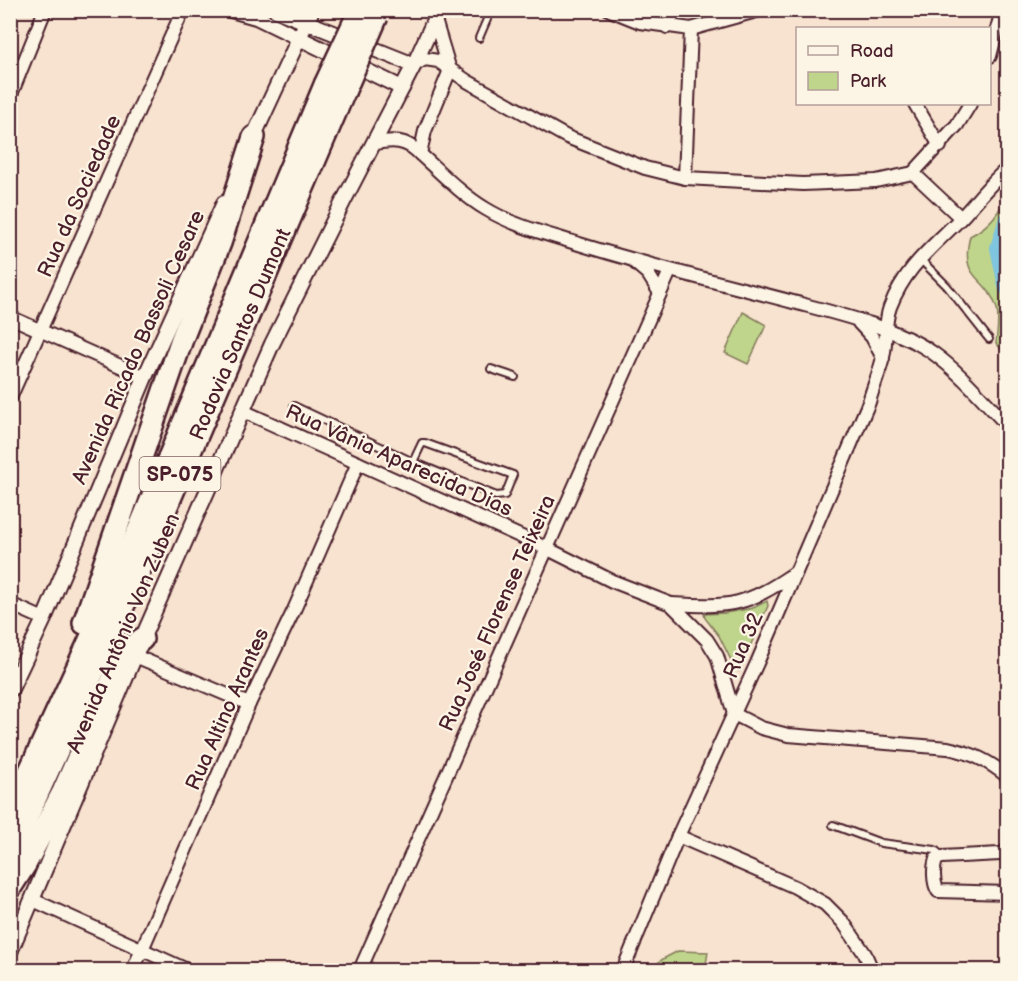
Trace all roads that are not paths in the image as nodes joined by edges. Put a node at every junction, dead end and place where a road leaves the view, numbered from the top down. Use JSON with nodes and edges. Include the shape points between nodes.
{"nodes":[{"id":1,"x":45,"y":10,"type":"edge"},
{"id":2,"x":183,"y":10,"type":"edge"},
{"id":3,"x":231,"y":10,"type":"edge"},
{"id":4,"x":276,"y":10,"type":"edge"},
{"id":5,"x":491,"y":10,"type":"edge"},
{"id":6,"x":610,"y":10,"type":"edge"},
{"id":7,"x":675,"y":10,"type":"edge"},
{"id":8,"x":760,"y":10,"type":"edge"},
{"id":9,"x":1002,"y":10,"type":"edge"},
{"id":10,"x":372,"y":12,"type":"edge"},
{"id":11,"x":437,"y":15,"type":"edge"},
{"id":12,"x":309,"y":16,"type":"edge"},
{"id":13,"x":667,"y":27,"type":"junction"},
{"id":14,"x":691,"y":29,"type":"junction"},
{"id":15,"x":479,"y":38,"type":"dead end"},
{"id":16,"x":299,"y":40,"type":"junction"},
{"id":17,"x":991,"y":52,"type":"edge"},
{"id":18,"x":414,"y":65,"type":"junction"},
{"id":19,"x":450,"y":70,"type":"junction"},
{"id":20,"x":334,"y":88,"type":"junction"},
{"id":21,"x":402,"y":88,"type":"junction"},
{"id":22,"x":10,"y":97,"type":"edge"},
{"id":23,"x":916,"y":105,"type":"edge"},
{"id":24,"x":969,"y":105,"type":"edge"},
{"id":25,"x":254,"y":137,"type":"junction"},
{"id":26,"x":374,"y":143,"type":"junction"},
{"id":27,"x":939,"y":146,"type":"junction"},
{"id":28,"x":420,"y":154,"type":"junction"},
{"id":29,"x":1006,"y":170,"type":"edge"},
{"id":30,"x":913,"y":173,"type":"junction"},
{"id":31,"x":685,"y":178,"type":"junction"},
{"id":32,"x":961,"y":218,"type":"junction"},
{"id":33,"x":628,"y":258,"type":"junction"},
{"id":34,"x":919,"y":258,"type":"junction"},
{"id":35,"x":670,"y":270,"type":"junction"},
{"id":36,"x":660,"y":293,"type":"junction"},
{"id":37,"x":10,"y":317,"type":"edge"},
{"id":38,"x":856,"y":321,"type":"junction"},
{"id":39,"x":40,"y":330,"type":"junction"},
{"id":40,"x":887,"y":331,"type":"junction"},
{"id":41,"x":989,"y":339,"type":"dead end"},
{"id":42,"x":883,"y":358,"type":"junction"},
{"id":43,"x":491,"y":369,"type":"dead end"},
{"id":44,"x":145,"y":377,"type":"junction"},
{"id":45,"x":515,"y":377,"type":"dead end"},
{"id":46,"x":10,"y":399,"type":"edge"},
{"id":47,"x":294,"y":406,"type":"dead end"},
{"id":48,"x":243,"y":411,"type":"junction"},
{"id":49,"x":1008,"y":426,"type":"edge"},
{"id":50,"x":413,"y":462,"type":"junction"},
{"id":51,"x":358,"y":464,"type":"junction"},
{"id":52,"x":546,"y":548,"type":"junction"},
{"id":53,"x":796,"y":572,"type":"junction"},
{"id":54,"x":10,"y":604,"type":"edge"},
{"id":55,"x":671,"y":604,"type":"junction"},
{"id":56,"x":44,"y":619,"type":"junction"},
{"id":57,"x":138,"y":647,"type":"junction"},
{"id":58,"x":68,"y":686,"type":"junction"},
{"id":59,"x":10,"y":691,"type":"edge"},
{"id":60,"x":249,"y":704,"type":"junction"},
{"id":61,"x":734,"y":714,"type":"junction"},
{"id":62,"x":1008,"y":777,"type":"edge"},
{"id":63,"x":10,"y":814,"type":"edge"},
{"id":64,"x":833,"y":825,"type":"dead end"},
{"id":65,"x":678,"y":836,"type":"junction"},
{"id":66,"x":1008,"y":848,"type":"edge"},
{"id":67,"x":10,"y":854,"type":"edge"},
{"id":68,"x":942,"y":857,"type":"junction"},
{"id":69,"x":10,"y":888,"type":"edge"},
{"id":70,"x":1008,"y":893,"type":"edge"},
{"id":71,"x":33,"y":900,"type":"junction"},
{"id":72,"x":142,"y":950,"type":"junction"},
{"id":73,"x":10,"y":952,"type":"edge"},
{"id":74,"x":133,"y":970,"type":"edge"},
{"id":75,"x":187,"y":970,"type":"edge"},
{"id":76,"x":360,"y":970,"type":"edge"},
{"id":77,"x":623,"y":970,"type":"edge"},
{"id":78,"x":872,"y":970,"type":"edge"}],
"edges":[{"from":1,"to":22,"type":"street"},
{"from":2,"to":39,"type":"street","name":"Rua da Sociedade"},
{"from":3,"to":16,"type":"street","via":[[256,17]]},
{"from":4,"to":12,"type":"street"},
{"from":5,"to":15,"type":"lane"},
{"from":6,"to":13,"type":"street"},
{"from":7,"to":13,"type":"street"},
{"from":8,"to":14,"type":"street"},
{"from":9,"to":17,"type":"street"},
{"from":10,"to":20,"type":"highway","name":"Rodovia Santos Dumont","number":"SP-075","bridge":true},
{"from":11,"to":18,"type":"street","name":"Avenida Antônio Von Zuben"},
{"from":11,"to":19,"type":"street"},
{"from":12,"to":16,"type":"street","name":"Avenida Ricado Bassoli Cesare"},
{"from":12,"to":18,"type":"street"},
{"from":13,"to":14,"type":"street"},
{"from":14,"to":31,"type":"street"},
{"from":16,"to":21,"type":"street"},
{"from":16,"to":25,"type":"street","name":"Avenida Ricado Bassoli Cesare"},
{"from":18,"to":19,"type":"street","via":[[432,59]]},
{"from":18,"to":21,"type":"street","name":"Avenida Antônio Von Zuben"},
{"from":19,"to":28,"type":"street","via":[[425,131]]},
{"from":19,"to":31,"type":"street","via":[[567,137],[645,168]]},
{"from":20,"to":58,"type":"highway","name":"Rodovia Santos Dumont","number":"SP-075"},
{"from":20,"to":67,"type":"highway","name":"Rodovia Santos Dumont","number":"SP-075","via":[[136,578]]},
{"from":21,"to":26,"type":"street","name":"Avenida Antônio Von Zuben"},
{"from":23,"to":27,"type":"street"},
{"from":24,"to":27,"type":"street"},
{"from":25,"to":44,"type":"street","name":"Avenida Ricado Bassoli Cesare"},
{"from":25,"to":58,"type":"highway","via":[[220,243],[69,659]]},
{"from":26,"to":28,"type":"street","via":[[402,141]]},
{"from":26,"to":48,"type":"street","name":"Avenida Antônio Von Zuben","via":[[272,344]]},
{"from":27,"to":30,"type":"street"},
{"from":28,"to":33,"type":"street","via":[[464,194],[512,223]]},
{"from":29,"to":32,"type":"street","name":"Rua 32"},
{"from":30,"to":31,"type":"street","via":[[876,181],[803,184]]},
{"from":30,"to":32,"type":"street"},
{"from":32,"to":34,"type":"street","name":"Rua 32"},
{"from":33,"to":35,"type":"street"},
{"from":33,"to":36,"type":"street","via":[[648,274]]},
{"from":34,"to":40,"type":"street","name":"Rua 32","via":[[890,307]]},
{"from":34,"to":41,"type":"lane"},
{"from":35,"to":36,"type":"street","name":"Rua José Florense Teixeira"},
{"from":35,"to":38,"type":"street"},
{"from":36,"to":52,"type":"street","name":"Rua José Florense Teixeira"},
{"from":37,"to":39,"type":"street"},
{"from":38,"to":40,"type":"street"},
{"from":38,"to":42,"type":"street","via":[[872,337]]},
{"from":39,"to":44,"type":"street"},
{"from":39,"to":46,"type":"street","name":"Rua da Sociedade"},
{"from":40,"to":42,"type":"street","name":"Rua 32"},
{"from":40,"to":49,"type":"street","via":[[933,353]]},
{"from":42,"to":53,"type":"street","name":"Rua 32","via":[[869,402]]},
{"from":43,"to":45,"type":"lane"},
{"from":44,"to":56,"type":"street","name":"Avenida Ricado Bassoli Cesare"},
{"from":47,"to":50,"type":"lane"},
{"from":48,"to":51,"type":"street","name":"Rua Vânia Aparecida Dias"},
{"from":48,"to":57,"type":"street","name":"Avenida Antônio Von Zuben"},
{"from":50,"to":50,"type":"lane","via":[[501,496],[513,475],[425,443]]},
{"from":51,"to":52,"type":"street","name":"Rua Vânia Aparecida Dias"},
{"from":51,"to":60,"type":"street","name":"Rua Altino Arantes"},
{"from":52,"to":55,"type":"street","name":"Rua Vânia Aparecida Dias","via":[[612,581]]},
{"from":52,"to":76,"type":"street","name":"Rua José Florense Teixeira"},
{"from":53,"to":55,"type":"street","name":"Rua Vânia Aparecida Dias","via":[[767,591],[726,606]]},
{"from":53,"to":61,"type":"street","name":"Rua 32"},
{"from":54,"to":56,"type":"street"},
{"from":55,"to":61,"type":"street","name":"Rua Vânia Aparecida Dias","via":[[707,640],[717,656]]},
{"from":56,"to":59,"type":"street","name":"Avenida Ricado Bassoli Cesare"},
{"from":57,"to":60,"type":"street"},
{"from":57,"to":69,"type":"highway","via":[[124,654],[63,792]]},
{"from":57,"to":71,"type":"street","name":"Avenida Antônio Von Zuben"},
{"from":58,"to":63,"type":"highway","name":"Rodovia Santos Dumont","number":"SP-075"},
{"from":60,"to":72,"type":"street","name":"Rua Altino Arantes"},
{"from":61,"to":62,"type":"street","via":[[761,728],[788,735],[948,747],[990,762]]},
{"from":61,"to":65,"type":"street","name":"Rua 32"},
{"from":64,"to":68,"type":"lane","via":[[881,843],[935,850]]},
{"from":65,"to":77,"type":"street","name":"Rua 32"},
{"from":65,"to":78,"type":"street","via":[[825,904],[843,922]]},
{"from":66,"to":68,"type":"street","via":[[1000,854]]},
{"from":68,"to":70,"type":"street","via":[[934,862],[938,891]]},
{"from":71,"to":72,"type":"street"},
{"from":71,"to":73,"type":"street","name":"Avenida Antônio Von Zuben"},
{"from":72,"to":74,"type":"street","name":"Rua Altino Arantes"},
{"from":72,"to":75,"type":"street"}]}
